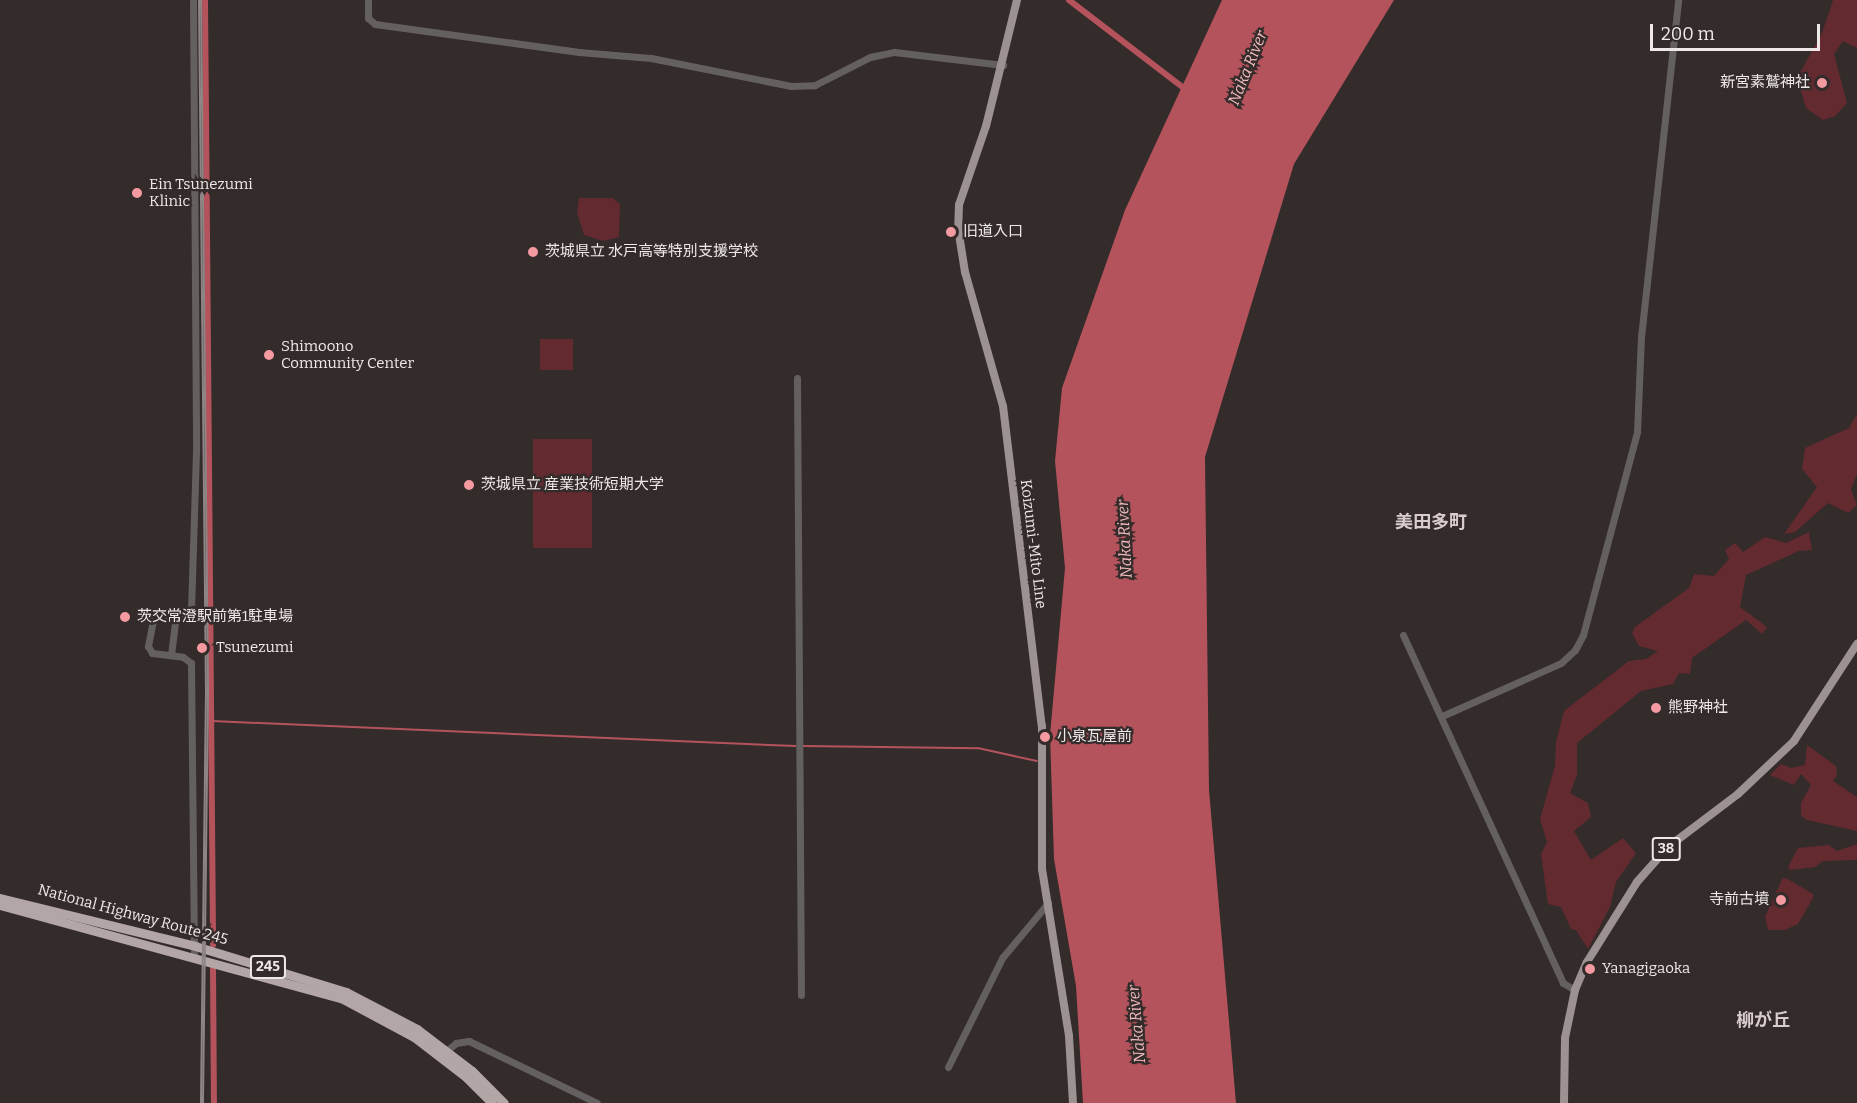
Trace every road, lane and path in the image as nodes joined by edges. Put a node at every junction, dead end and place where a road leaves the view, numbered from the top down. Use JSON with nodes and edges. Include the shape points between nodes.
{"nodes":[{"id":1,"x":193,"y":0,"type":"edge"},
{"id":2,"x":368,"y":0,"type":"edge"},
{"id":3,"x":1017,"y":0,"type":"edge"},
{"id":4,"x":1678,"y":0,"type":"edge"},
{"id":5,"x":1003,"y":64,"type":"junction"},
{"id":6,"x":797,"y":378,"type":"dead end"},
{"id":7,"x":176,"y":616,"type":"junction"},
{"id":8,"x":1403,"y":635,"type":"dead end"},
{"id":9,"x":1857,"y":644,"type":"edge"},
{"id":10,"x":171,"y":655,"type":"junction"},
{"id":11,"x":1442,"y":716,"type":"junction"},
{"id":12,"x":0,"y":898,"type":"edge"},
{"id":13,"x":1048,"y":903,"type":"junction"},
{"id":14,"x":0,"y":904,"type":"edge"},
{"id":15,"x":195,"y":946,"type":"junction"},
{"id":16,"x":194,"y":957,"type":"junction"},
{"id":17,"x":1575,"y":990,"type":"junction"},
{"id":18,"x":801,"y":995,"type":"dead end"},
{"id":19,"x":443,"y":1052,"type":"junction"},
{"id":20,"x":948,"y":1067,"type":"dead end"},
{"id":21,"x":492,"y":1103,"type":"edge"},
{"id":22,"x":504,"y":1103,"type":"edge"},
{"id":23,"x":597,"y":1103,"type":"edge"},
{"id":24,"x":1073,"y":1103,"type":"edge"},
{"id":25,"x":1564,"y":1103,"type":"edge"}],
"edges":[{"from":1,"to":7,"type":"street","via":[[196,452],[190,608],[184,615]]},
{"from":2,"to":5,"type":"street","via":[[368,18],[375,24],[651,58],[791,86],[815,85],[870,57],[894,52]]},
{"from":3,"to":5,"type":"main road","name":"Koizumi-Mito Line"},
{"from":4,"to":11,"type":"street","via":[[1641,337],[1637,432],[1583,635],[1561,663]]},
{"from":5,"to":13,"type":"main road","name":"Koizumi-Mito Line","via":[[963,192],[958,228],[965,272],[1003,406],[1041,715],[1040,842]]},
{"from":6,"to":18,"type":"street"},
{"from":7,"to":10,"type":"street"},
{"from":7,"to":10,"type":"street","via":[[154,615],[149,636],[152,652]]},
{"from":8,"to":11,"type":"street"},
{"from":9,"to":17,"type":"main road","number":"38","via":[[1794,741],[1738,795],[1679,838],[1647,870],[1587,962]]},
{"from":10,"to":15,"type":"street","via":[[191,663]]},
{"from":11,"to":17,"type":"street","via":[[1563,983]]},
{"from":12,"to":15,"type":"highway","name":"National Highway Route 245","number":"245"},
{"from":13,"to":20,"type":"street","via":[[1002,958]]},
{"from":13,"to":24,"type":"main road","name":"Koizumi-Mito Line","via":[[1069,1036]]},
{"from":14,"to":16,"type":"highway","name":"National Highway Route 245","number":"245"},
{"from":15,"to":16,"type":"street"},
{"from":15,"to":19,"type":"highway","name":"National Highway Route 245","number":"245","via":[[346,992],[404,1020]]},
{"from":16,"to":19,"type":"highway","name":"National Highway Route 245","number":"245","via":[[343,999]]},
{"from":17,"to":25,"type":"main road","number":"38","via":[[1566,1038]]},
{"from":19,"to":21,"type":"highway","name":"National Highway Route 245","number":"245"},
{"from":19,"to":22,"type":"highway","name":"National Highway Route 245","number":"245"},
{"from":19,"to":23,"type":"street","via":[[464,1041],[480,1045]]}]}
